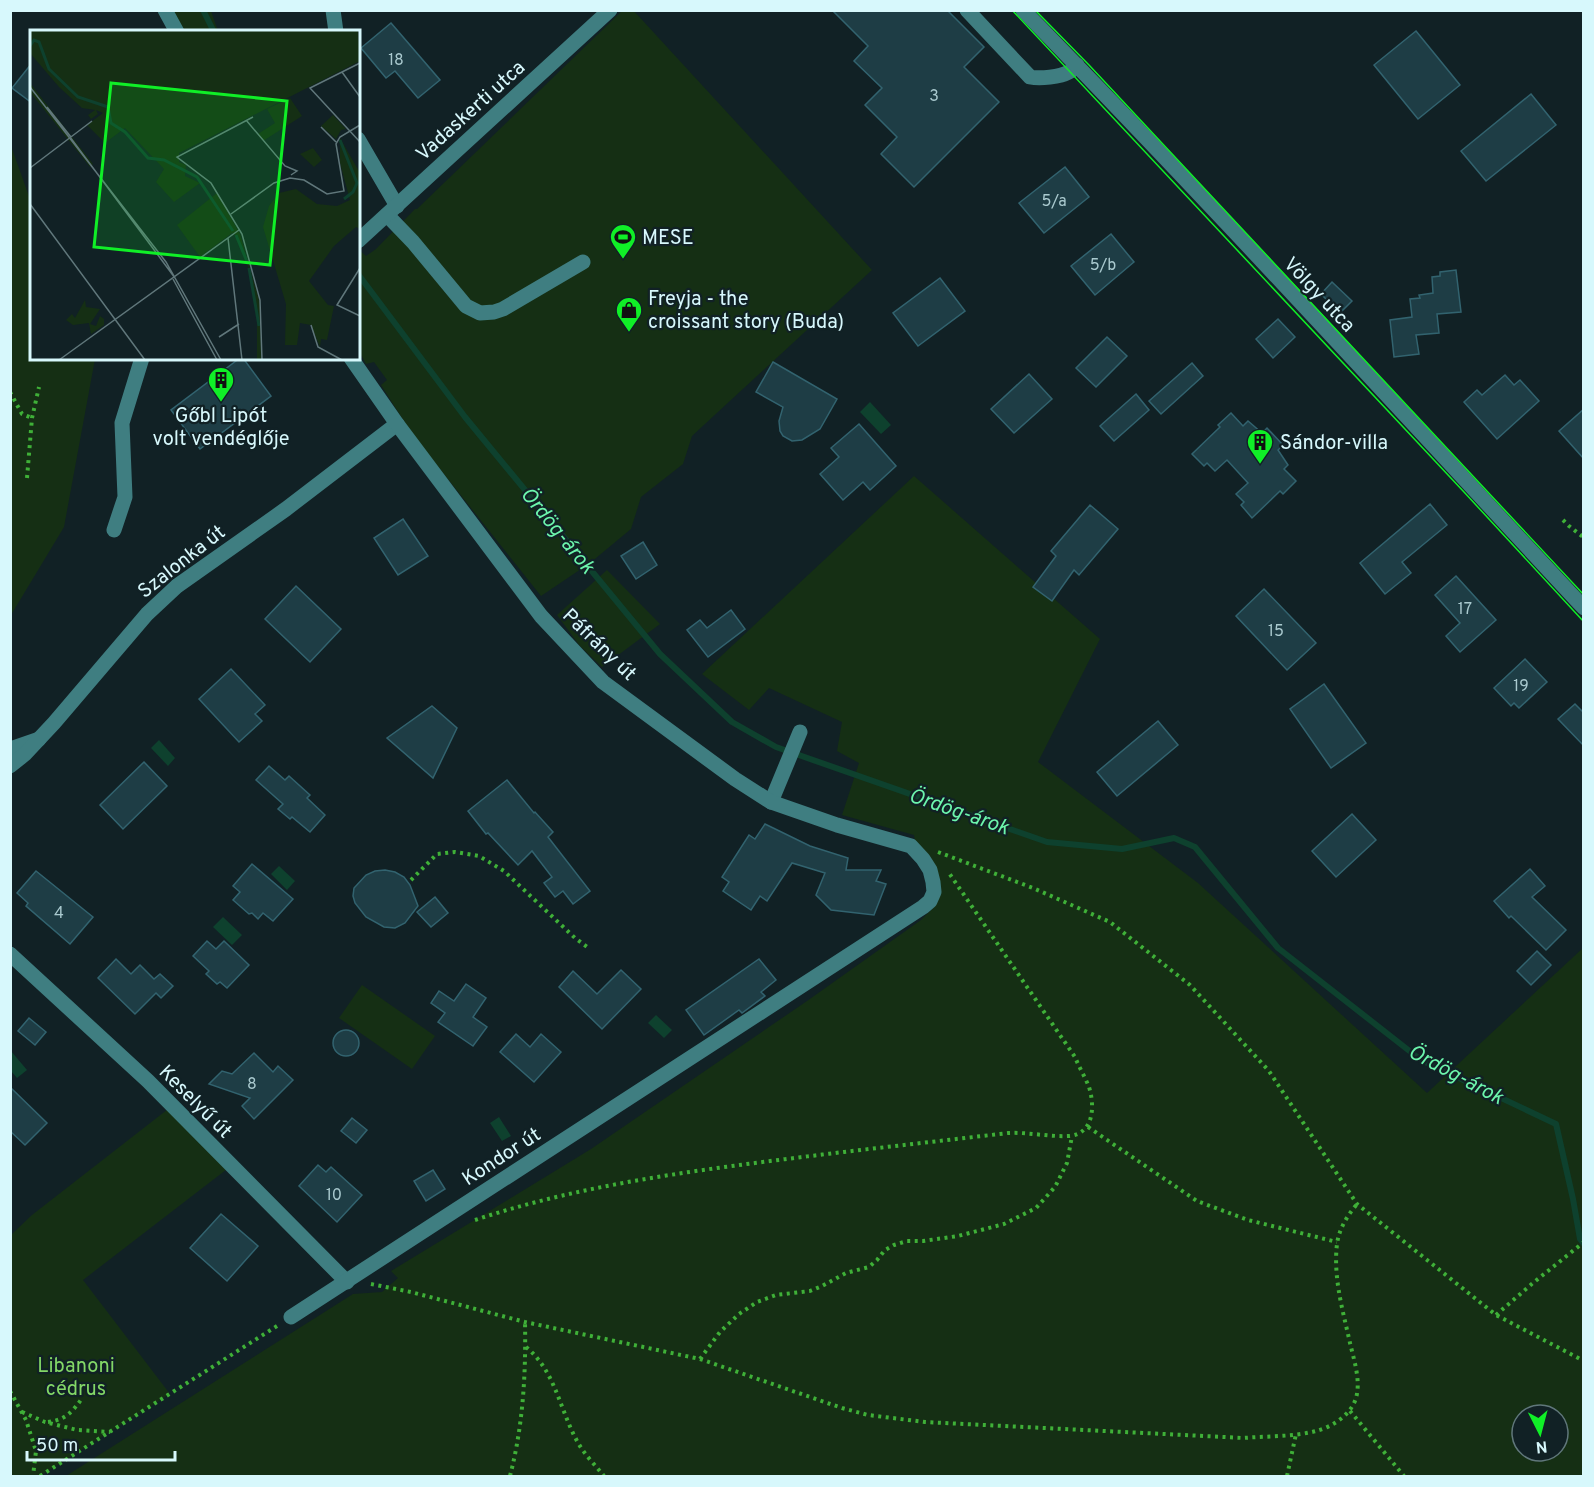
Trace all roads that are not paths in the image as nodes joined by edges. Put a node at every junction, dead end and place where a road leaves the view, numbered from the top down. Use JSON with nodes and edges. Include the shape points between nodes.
{"nodes":[{"id":1,"x":165,"y":10,"type":"edge"},
{"id":2,"x":333,"y":10,"type":"edge"},
{"id":3,"x":610,"y":10,"type":"edge"},
{"id":4,"x":967,"y":10,"type":"edge"},
{"id":5,"x":1023,"y":10,"type":"edge"},
{"id":6,"x":176,"y":30,"type":"edge"},
{"id":7,"x":336,"y":30,"type":"edge"},
{"id":8,"x":1077,"y":65,"type":"junction"},
{"id":9,"x":360,"y":143,"type":"edge"},
{"id":10,"x":392,"y":211,"type":"junction"},
{"id":11,"x":360,"y":239,"type":"edge"},
{"id":12,"x":583,"y":262,"type":"dead end"},
{"id":13,"x":141,"y":360,"type":"edge"},
{"id":14,"x":352,"y":360,"type":"edge"},
{"id":15,"x":397,"y":424,"type":"junction"},
{"id":16,"x":114,"y":530,"type":"dead end"},
{"id":17,"x":1584,"y":608,"type":"edge"},
{"id":18,"x":800,"y":732,"type":"dead end"},
{"id":19,"x":39,"y":739,"type":"junction"},
{"id":20,"x":10,"y":749,"type":"edge"},
{"id":21,"x":10,"y":766,"type":"edge"},
{"id":22,"x":771,"y":802,"type":"junction"},
{"id":23,"x":911,"y":846,"type":"joint"},
{"id":24,"x":10,"y":954,"type":"edge"},
{"id":25,"x":347,"y":1282,"type":"junction"},
{"id":26,"x":291,"y":1317,"type":"road end"}],
"edges":[{"from":1,"to":6,"type":"street"},
{"from":2,"to":7,"type":"street"},
{"from":3,"to":10,"type":"street","name":"Vadaskerti utca"},
{"from":4,"to":8,"type":"street","via":[[1030,77],[1054,76]]},
{"from":5,"to":8,"type":"street","name":"Völgy utca"},
{"from":8,"to":17,"type":"street","name":"Völgy utca"},
{"from":9,"to":10,"type":"street"},
{"from":10,"to":11,"type":"street","name":"Vadaskerti utca"},
{"from":10,"to":12,"type":"street","via":[[466,306],[480,313],[503,309]]},
{"from":13,"to":16,"type":"street","via":[[122,423],[125,497]]},
{"from":14,"to":15,"type":"street","name":"Páfrány út"},
{"from":15,"to":19,"type":"street","name":"Szalonka út","via":[[177,586],[147,614]]},
{"from":15,"to":22,"type":"street","name":"Páfrány út","via":[[541,616],[603,682]]},
{"from":18,"to":22,"type":"street"},
{"from":19,"to":20,"type":"street"},
{"from":19,"to":21,"type":"street"},
{"from":22,"to":23,"type":"street","name":"Páfrány út"},
{"from":23,"to":25,"type":"street","name":"Kondor út","via":[[930,870],[934,892],[930,901]]},
{"from":24,"to":25,"type":"street","name":"Keselyű út","via":[[148,1081]]},
{"from":25,"to":26,"type":"street","name":"Kondor út"}]}
